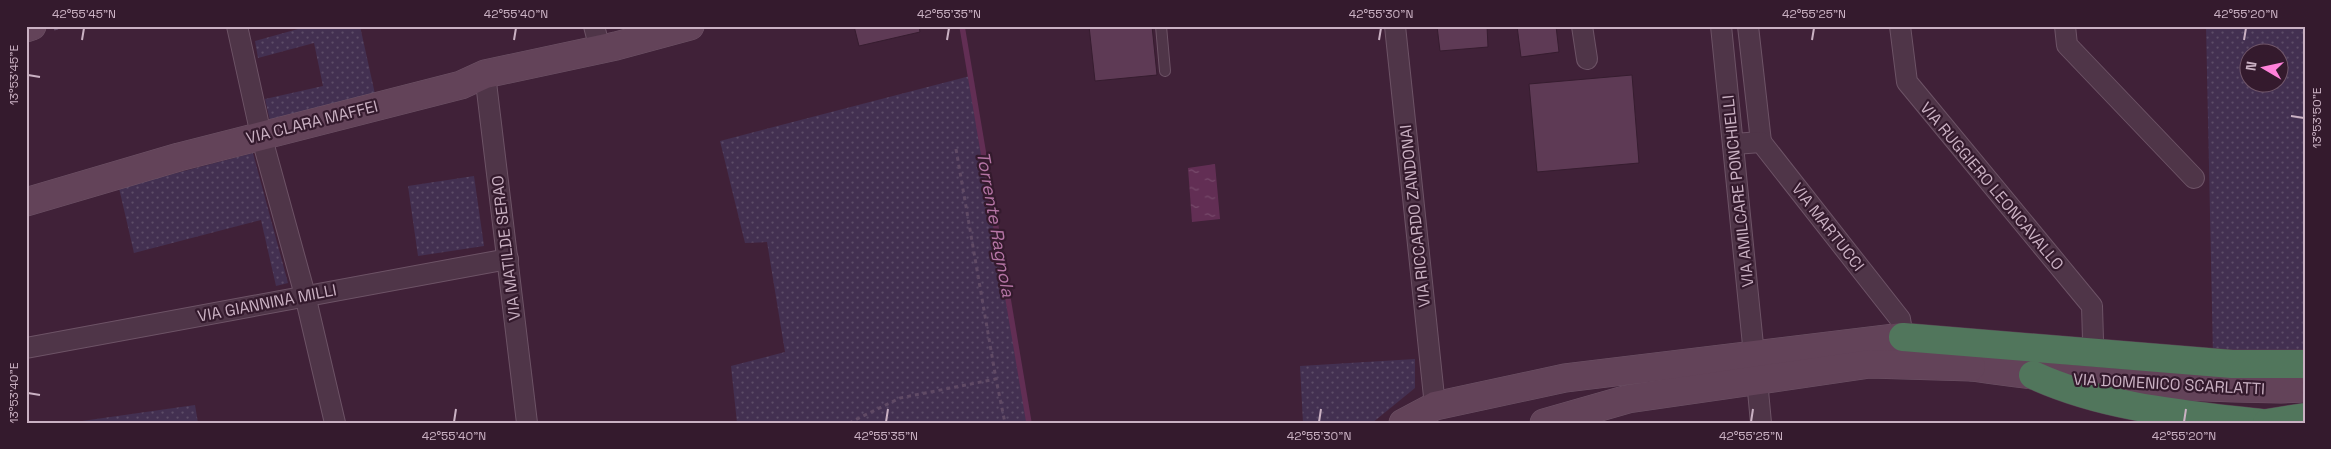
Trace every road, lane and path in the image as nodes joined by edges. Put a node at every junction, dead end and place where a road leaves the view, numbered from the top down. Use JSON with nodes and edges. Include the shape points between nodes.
{"nodes":[{"id":1,"x":32,"y":26,"type":"edge"},
{"id":2,"x":237,"y":26,"type":"edge"},
{"id":3,"x":690,"y":26,"type":"edge"},
{"id":4,"x":1161,"y":26,"type":"edge"},
{"id":5,"x":1396,"y":26,"type":"edge"},
{"id":6,"x":1582,"y":26,"type":"edge"},
{"id":7,"x":1721,"y":26,"type":"edge"},
{"id":8,"x":1748,"y":26,"type":"edge"},
{"id":9,"x":1900,"y":26,"type":"edge"},
{"id":10,"x":2065,"y":26,"type":"edge"},
{"id":11,"x":26,"y":28,"type":"edge"},
{"id":12,"x":597,"y":38,"type":"edge"},
{"id":13,"x":1587,"y":59,"type":"dead end"},
{"id":14,"x":1166,"y":71,"type":"dead end"},
{"id":15,"x":485,"y":74,"type":"junction"},
{"id":16,"x":261,"y":135,"type":"junction"},
{"id":17,"x":1761,"y":142,"type":"junction"},
{"id":18,"x":1734,"y":144,"type":"junction"},
{"id":19,"x":956,"y":149,"type":"dead end"},
{"id":20,"x":2194,"y":178,"type":"dead end"},
{"id":21,"x":26,"y":202,"type":"edge"},
{"id":22,"x":508,"y":259,"type":"junction"},
{"id":23,"x":305,"y":295,"type":"junction"},
{"id":24,"x":1903,"y":337,"type":"junction"},
{"id":25,"x":2093,"y":340,"type":"dead end"},
{"id":26,"x":26,"y":348,"type":"edge"},
{"id":27,"x":1870,"y":364,"type":"junction"},
{"id":28,"x":2305,"y":364,"type":"edge"},
{"id":29,"x":1971,"y":367,"type":"junction"},
{"id":30,"x":1756,"y":368,"type":"junction"},
{"id":31,"x":2033,"y":375,"type":"junction"},
{"id":32,"x":1565,"y":378,"type":"junction"},
{"id":33,"x":996,"y":379,"type":"junction"},
{"id":34,"x":2305,"y":388,"type":"edge"},
{"id":35,"x":1435,"y":406,"type":"junction"},
{"id":36,"x":2305,"y":417,"type":"edge"},
{"id":37,"x":1556,"y":419,"type":"edge"},
{"id":38,"x":335,"y":423,"type":"edge"},
{"id":39,"x":527,"y":423,"type":"edge"},
{"id":40,"x":849,"y":423,"type":"edge"},
{"id":41,"x":1005,"y":423,"type":"edge"},
{"id":42,"x":1403,"y":423,"type":"edge"},
{"id":43,"x":1761,"y":423,"type":"edge"},
{"id":44,"x":2261,"y":423,"type":"edge"},
{"id":45,"x":2267,"y":423,"type":"edge"}],
"edges":[{"from":1,"to":11,"type":"street"},
{"from":2,"to":16,"type":"street"},
{"from":3,"to":12,"type":"street","name":"VIA CLARA MAFFEI"},
{"from":4,"to":14,"type":"lane"},
{"from":5,"to":35,"type":"street","name":"VIA RICCARDO ZANDONAI"},
{"from":6,"to":13,"type":"street"},
{"from":7,"to":18,"type":"street","name":"VIA AMILCARE PONCHIELLI"},
{"from":8,"to":17,"type":"street","name":"VIA AMILCARE PONCHIELLI"},
{"from":9,"to":25,"type":"street","name":"VIA RUGGIERO LEONCAVALLO","via":[[1907,82],[2092,306]]},
{"from":10,"to":20,"type":"street","via":[[2067,45]]},
{"from":12,"to":15,"type":"street","name":"VIA CLARA MAFFEI"},
{"from":15,"to":16,"type":"street","name":"VIA CLARA MAFFEI","via":[[461,85]]},
{"from":15,"to":22,"type":"street","name":"VIA MATILDE SERAO"},
{"from":16,"to":21,"type":"street","name":"VIA CLARA MAFFEI"},
{"from":16,"to":23,"type":"street"},
{"from":17,"to":18,"type":"street"},
{"from":17,"to":24,"type":"street","name":"VIA MARTUCCI","via":[[1900,318]]},
{"from":18,"to":30,"type":"street","name":"VIA AMILCARE PONCHIELLI"},
{"from":19,"to":33,"type":"path"},
{"from":22,"to":23,"type":"street","name":"VIA GIANNINA MILLI"},
{"from":22,"to":39,"type":"street","name":"VIA MATILDE SERAO"},
{"from":23,"to":26,"type":"street","name":"VIA GIANNINA MILLI"},
{"from":23,"to":38,"type":"street"},
{"from":24,"to":27,"type":"street","via":[[1896,353]]},
{"from":24,"to":28,"type":"highway","via":[[2232,364]]},
{"from":24,"to":29,"type":"street","via":[[1908,349],[1925,360]]},
{"from":24,"to":30,"type":"street"},
{"from":27,"to":29,"type":"street"},
{"from":27,"to":30,"type":"street"},
{"from":29,"to":31,"type":"street","name":"VIA DOMENICO SCARLATTI"},
{"from":30,"to":32,"type":"street"},
{"from":30,"to":37,"type":"street","via":[[1628,398]]},
{"from":30,"to":43,"type":"street","name":"VIA AMILCARE PONCHIELLI"},
{"from":31,"to":34,"type":"street","name":"VIA DOMENICO SCARLATTI","via":[[2185,387]]},
{"from":31,"to":44,"type":"highway","via":[[2100,400],[2138,408]]},
{"from":32,"to":35,"type":"street"},
{"from":32,"to":37,"type":"street","via":[[1547,386],[1539,399],[1541,406]]},
{"from":33,"to":40,"type":"path","via":[[900,398]]},
{"from":33,"to":41,"type":"path"},
{"from":35,"to":42,"type":"street"},
{"from":36,"to":45,"type":"highway"}]}
